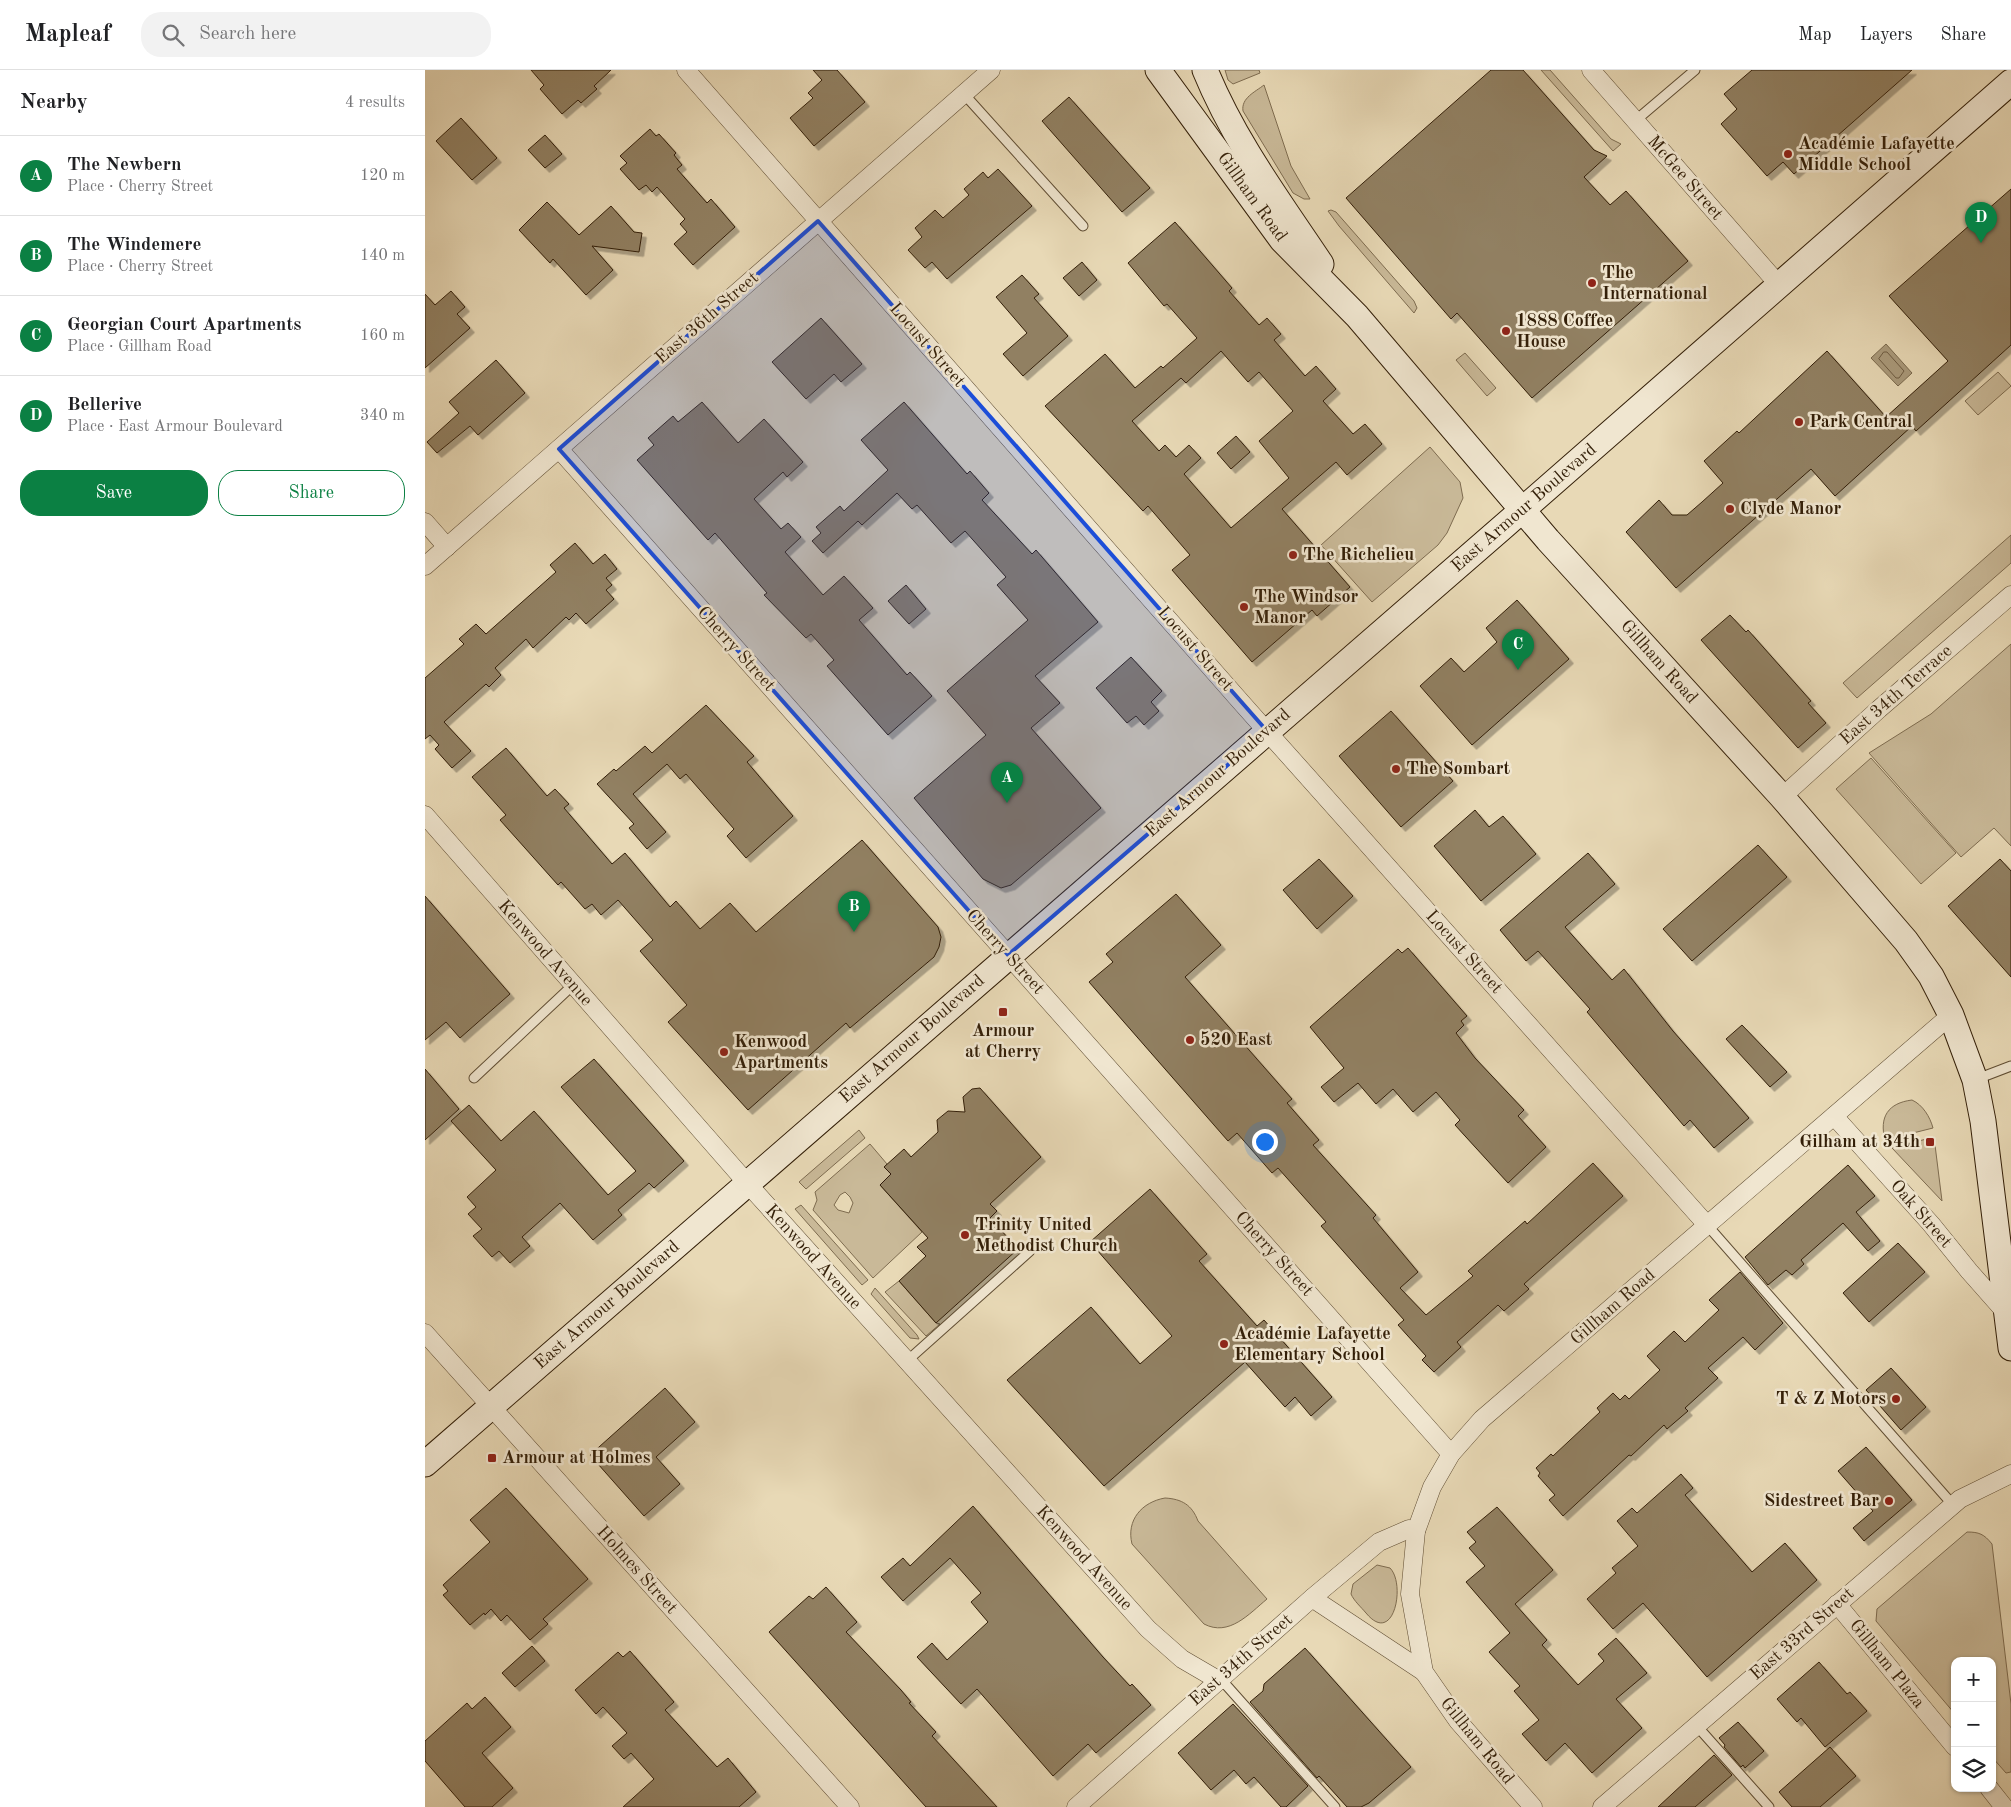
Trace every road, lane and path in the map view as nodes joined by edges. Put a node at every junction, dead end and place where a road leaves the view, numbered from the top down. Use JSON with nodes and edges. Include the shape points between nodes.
{"nodes":[{"id":1,"x":686,"y":70,"type":"edge"},
{"id":2,"x":991,"y":70,"type":"edge"},
{"id":3,"x":1158,"y":70,"type":"edge"},
{"id":4,"x":1205,"y":70,"type":"edge"},
{"id":5,"x":1591,"y":70,"type":"edge"},
{"id":6,"x":1695,"y":70,"type":"edge"},
{"id":7,"x":2011,"y":82,"type":"edge"},
{"id":8,"x":964,"y":94,"type":"junction"},
{"id":9,"x":1635,"y":121,"type":"junction"},
{"id":10,"x":817,"y":220,"type":"junction"},
{"id":11,"x":1083,"y":226,"type":"dead end"},
{"id":12,"x":1779,"y":285,"type":"junction"},
{"id":13,"x":1357,"y":316,"type":"junction"},
{"id":14,"x":559,"y":449,"type":"junction"},
{"id":15,"x":1522,"y":510,"type":"junction"},
{"id":16,"x":425,"y":522,"type":"edge"},
{"id":17,"x":447,"y":547,"type":"junction"},
{"id":18,"x":425,"y":566,"type":"edge"},
{"id":19,"x":2011,"y":595,"type":"edge"},
{"id":20,"x":1267,"y":731,"type":"junction"},
{"id":21,"x":1781,"y":797,"type":"junction"},
{"id":22,"x":425,"y":816,"type":"edge"},
{"id":23,"x":1008,"y":955,"type":"junction"},
{"id":24,"x":573,"y":985,"type":"junction"},
{"id":25,"x":1951,"y":1015,"type":"junction"},
{"id":26,"x":2011,"y":1066,"type":"edge"},
{"id":27,"x":474,"y":1078,"type":"dead end"},
{"id":28,"x":1975,"y":1080,"type":"junction"},
{"id":29,"x":1834,"y":1116,"type":"junction"},
{"id":30,"x":747,"y":1183,"type":"junction"},
{"id":31,"x":1707,"y":1225,"type":"junction"},
{"id":32,"x":1030,"y":1251,"type":"dead end"},
{"id":33,"x":2007,"y":1314,"type":"junction"},
{"id":34,"x":425,"y":1333,"type":"edge"},
{"id":35,"x":2011,"y":1348,"type":"edge"},
{"id":36,"x":907,"y":1361,"type":"junction"},
{"id":37,"x":490,"y":1407,"type":"junction"},
{"id":38,"x":1451,"y":1454,"type":"junction"},
{"id":39,"x":425,"y":1464,"type":"edge"},
{"id":40,"x":2011,"y":1474,"type":"edge"},
{"id":41,"x":1953,"y":1505,"type":"junction"},
{"id":42,"x":1416,"y":1531,"type":"junction"},
{"id":43,"x":1312,"y":1598,"type":"junction"},
{"id":44,"x":1837,"y":1604,"type":"junction"},
{"id":45,"x":1424,"y":1672,"type":"junction"},
{"id":46,"x":1218,"y":1680,"type":"junction"},
{"id":47,"x":1696,"y":1726,"type":"junction"},
{"id":48,"x":1951,"y":1742,"type":"edge"},
{"id":49,"x":1992,"y":1792,"type":"edge"},
{"id":50,"x":850,"y":1807,"type":"edge"},
{"id":51,"x":1076,"y":1807,"type":"edge"},
{"id":52,"x":1335,"y":1807,"type":"edge"},
{"id":53,"x":1533,"y":1807,"type":"edge"},
{"id":54,"x":1602,"y":1807,"type":"edge"},
{"id":55,"x":1769,"y":1807,"type":"edge"},
{"id":56,"x":2004,"y":1807,"type":"edge"}],
"edges":[{"from":1,"to":10,"type":"street","name":"Locust Street"},
{"from":2,"to":8,"type":"street","name":"East 36th Street"},
{"from":3,"to":13,"type":"main road","name":"Gillham Road","via":[[1282,240]]},
{"from":4,"to":13,"type":"main road","name":"Gillham Road","via":[[1249,158]]},
{"from":5,"to":9,"type":"street","name":"McGee Street"},
{"from":6,"to":9,"type":"lane"},
{"from":7,"to":12,"type":"main road","name":"East Armour Boulevard"},
{"from":8,"to":10,"type":"street","name":"East 36th Street"},
{"from":8,"to":11,"type":"lane"},
{"from":9,"to":12,"type":"street","name":"McGee Street"},
{"from":10,"to":14,"type":"street","name":"East 36th Street"},
{"from":10,"to":20,"type":"street","name":"Locust Street"},
{"from":12,"to":15,"type":"main road","name":"East Armour Boulevard"},
{"from":13,"to":15,"type":"main road","name":"Gillham Road"},
{"from":14,"to":17,"type":"street","name":"East 36th Street"},
{"from":14,"to":23,"type":"street","name":"Cherry Street"},
{"from":15,"to":20,"type":"main road","name":"East Armour Boulevard"},
{"from":15,"to":21,"type":"main road","name":"Gillham Road"},
{"from":16,"to":17,"type":"street"},
{"from":17,"to":18,"type":"street","name":"East 36th Street"},
{"from":19,"to":21,"type":"street","name":"East 34th Terrace"},
{"from":20,"to":23,"type":"main road","name":"East Armour Boulevard"},
{"from":20,"to":31,"type":"street","name":"Locust Street"},
{"from":21,"to":25,"type":"main road","name":"Gillham Road","via":[[1906,941],[1931,976]]},
{"from":22,"to":24,"type":"street","name":"Kenwood Avenue"},
{"from":23,"to":30,"type":"main road","name":"East Armour Boulevard"},
{"from":23,"to":38,"type":"street","name":"Cherry Street"},
{"from":24,"to":27,"type":"lane"},
{"from":24,"to":30,"type":"street","name":"Kenwood Avenue"},
{"from":25,"to":28,"type":"main road","name":"Gillham Road"},
{"from":25,"to":29,"type":"street","name":"Gillham Road"},
{"from":26,"to":28,"type":"lane"},
{"from":28,"to":33,"type":"main road"},
{"from":29,"to":31,"type":"street","name":"Gillham Road"},
{"from":29,"to":33,"type":"street","name":"Oak Street"},
{"from":30,"to":36,"type":"street","name":"Kenwood Avenue"},
{"from":30,"to":37,"type":"main road","name":"East Armour Boulevard"},
{"from":31,"to":38,"type":"street","name":"Gillham Road","via":[[1482,1419]]},
{"from":31,"to":41,"type":"lane"},
{"from":32,"to":36,"type":"lane"},
{"from":33,"to":35,"type":"main road"},
{"from":34,"to":37,"type":"street","name":"Holmes Street"},
{"from":36,"to":46,"type":"street","name":"Kenwood Avenue","via":[[1147,1629],[1181,1659]]},
{"from":37,"to":39,"type":"main road","name":"East Armour Boulevard"},
{"from":37,"to":50,"type":"street","name":"Holmes Street"},
{"from":38,"to":42,"type":"street","name":"Gillham Road","via":[[1432,1487]]},
{"from":40,"to":41,"type":"street","name":"East 33rd Street"},
{"from":41,"to":44,"type":"street","name":"East 33rd Street"},
{"from":42,"to":43,"type":"street","name":"East 34th Street","via":[[1409,1529],[1379,1542]]},
{"from":42,"to":45,"type":"street","name":"Gillham Road","via":[[1410,1594]]},
{"from":43,"to":45,"type":"street","name":"Gillham Road"},
{"from":43,"to":46,"type":"street","name":"East 34th Street"},
{"from":44,"to":47,"type":"street","name":"East 33rd Street"},
{"from":44,"to":48,"type":"street","name":"Gillham Plaza"},
{"from":45,"to":53,"type":"street","name":"Gillham Road","via":[[1458,1721]]},
{"from":46,"to":51,"type":"street","name":"East 34th Street"},
{"from":46,"to":52,"type":"lane","via":[[1227,1686]]},
{"from":47,"to":54,"type":"street","name":"East 33rd Street"},
{"from":47,"to":55,"type":"lane"},
{"from":49,"to":56,"type":"street"}]}
